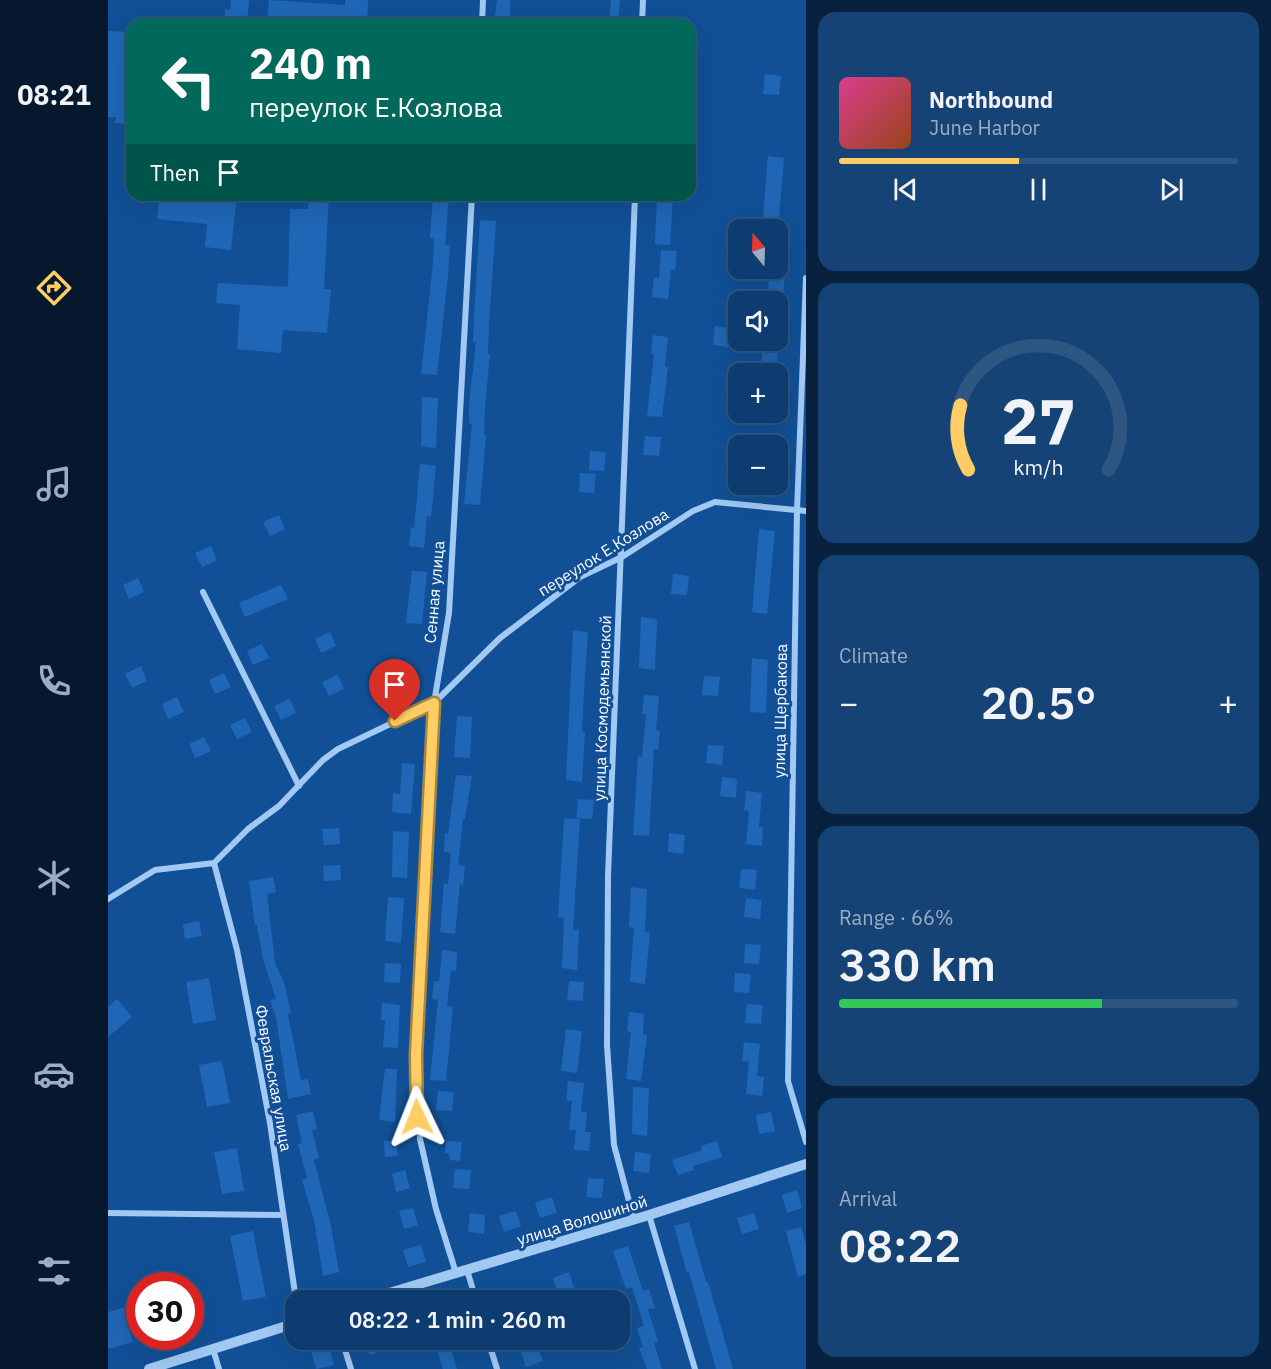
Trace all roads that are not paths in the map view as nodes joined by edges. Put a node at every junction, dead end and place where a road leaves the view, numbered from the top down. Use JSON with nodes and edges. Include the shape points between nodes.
{"nodes":[{"id":1,"x":483,"y":0,"type":"edge"},
{"id":2,"x":643,"y":0,"type":"edge"},
{"id":3,"x":482,"y":18,"type":"edge"},
{"id":4,"x":642,"y":18,"type":"edge"},
{"id":5,"x":472,"y":201,"type":"edge"},
{"id":6,"x":635,"y":201,"type":"edge"},
{"id":7,"x":806,"y":278,"type":"edge"},
{"id":8,"x":797,"y":511,"type":"junction"},
{"id":9,"x":806,"y":511,"type":"edge"},
{"id":10,"x":622,"y":557,"type":"junction"},
{"id":11,"x":203,"y":592,"type":"dead end"},
{"id":12,"x":434,"y":703,"type":"junction"},
{"id":13,"x":299,"y":786,"type":"junction"},
{"id":14,"x":214,"y":863,"type":"junction"},
{"id":15,"x":108,"y":899,"type":"edge"},
{"id":16,"x":806,"y":1142,"type":"edge"},
{"id":17,"x":806,"y":1164,"type":"edge"},
{"id":18,"x":108,"y":1213,"type":"edge"},
{"id":19,"x":283,"y":1215,"type":"junction"},
{"id":20,"x":649,"y":1215,"type":"junction"},
{"id":21,"x":634,"y":1220,"type":"junction"},
{"id":22,"x":462,"y":1272,"type":"junction"},
{"id":23,"x":294,"y":1290,"type":"edge"},
{"id":24,"x":400,"y":1290,"type":"edge"},
{"id":25,"x":471,"y":1290,"type":"edge"},
{"id":26,"x":285,"y":1326,"type":"edge"},
{"id":27,"x":213,"y":1349,"type":"junction"},
{"id":28,"x":345,"y":1350,"type":"edge"},
{"id":29,"x":491,"y":1350,"type":"edge"},
{"id":30,"x":149,"y":1369,"type":"edge"},
{"id":31,"x":219,"y":1369,"type":"edge"},
{"id":32,"x":351,"y":1369,"type":"edge"},
{"id":33,"x":497,"y":1369,"type":"edge"},
{"id":34,"x":695,"y":1369,"type":"edge"}],
"edges":[{"from":1,"to":3,"type":"street"},
{"from":2,"to":4,"type":"street"},
{"from":5,"to":12,"type":"street","name":"Сенная улица","via":[[449,614]]},
{"from":6,"to":10,"type":"street","name":"улица Космодемьянской"},
{"from":7,"to":8,"type":"street","name":"улица Щербакова"},
{"from":8,"to":9,"type":"street","name":"переулок Е.Козлова"},
{"from":8,"to":10,"type":"street","name":"переулок Е.Козлова","via":[[715,502],[693,511]]},
{"from":8,"to":16,"type":"street","name":"улица Щербакова","via":[[788,1081]]},
{"from":10,"to":12,"type":"street","name":"переулок Е.Козлова","via":[[562,589],[500,638]]},
{"from":10,"to":21,"type":"street","name":"улица Космодемьянской","via":[[609,876],[607,1045],[614,1145]]},
{"from":11,"to":13,"type":"street"},
{"from":12,"to":13,"type":"street","name":"переулок Е.Козлова","via":[[338,749]]},
{"from":12,"to":22,"type":"street","name":"Сенная улица","via":[[416,1097],[427,1173]]},
{"from":13,"to":14,"type":"street","name":"переулок Е.Козлова"},
{"from":14,"to":15,"type":"street","via":[[155,870]]},
{"from":14,"to":19,"type":"street","name":"Февральская улица","via":[[237,950]]},
{"from":17,"to":20,"type":"street","name":"улица Волошиной"},
{"from":18,"to":19,"type":"street"},
{"from":19,"to":23,"type":"street","name":"Февральская улица"},
{"from":20,"to":21,"type":"street","name":"улица Волошиной"},
{"from":20,"to":34,"type":"street"},
{"from":21,"to":22,"type":"street","name":"улица Волошиной"},
{"from":22,"to":24,"type":"street","name":"улица Волошиной"},
{"from":22,"to":25,"type":"street","name":"Сенная улица"},
{"from":26,"to":27,"type":"street"},
{"from":27,"to":30,"type":"street"},
{"from":27,"to":31,"type":"street"},
{"from":28,"to":32,"type":"street"},
{"from":29,"to":33,"type":"street"}]}
